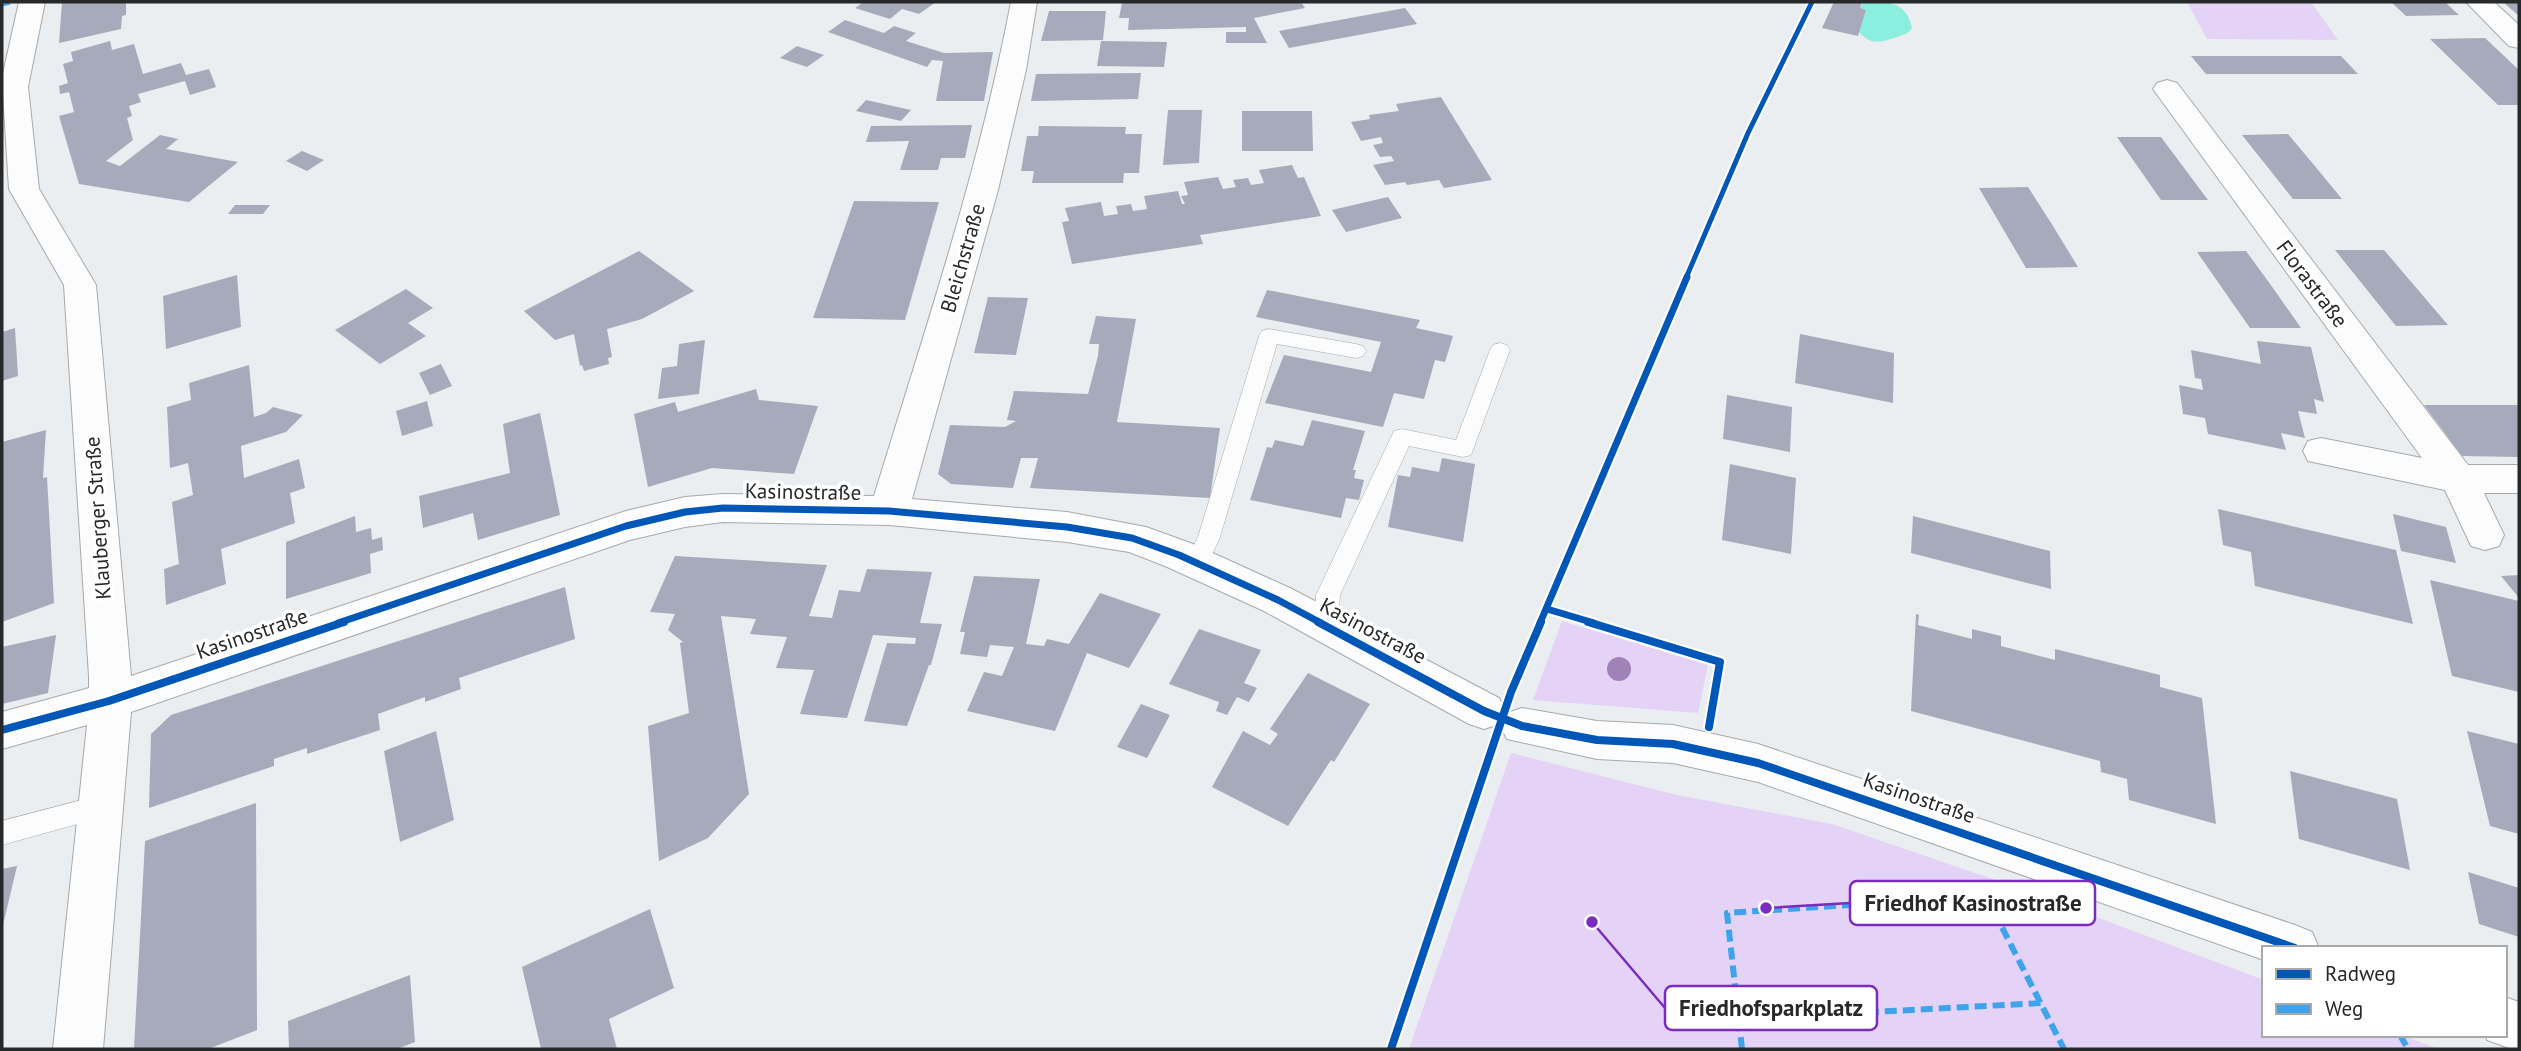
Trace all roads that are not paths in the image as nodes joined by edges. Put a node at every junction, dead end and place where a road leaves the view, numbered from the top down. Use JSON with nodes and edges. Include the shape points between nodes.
{"nodes":[{"id":1,"x":32,"y":2,"type":"edge"},
{"id":2,"x":1024,"y":2,"type":"edge"},
{"id":3,"x":2479,"y":2,"type":"edge"},
{"id":4,"x":2519,"y":40,"type":"edge"},
{"id":5,"x":2167,"y":89,"type":"dead end"},
{"id":6,"x":13,"y":195,"type":"edge"},
{"id":7,"x":1500,"y":350,"type":"dead end"},
{"id":8,"x":1356,"y":351,"type":"dead end"},
{"id":9,"x":2321,"y":451,"type":"dead end"},
{"id":10,"x":2458,"y":479,"type":"junction"},
{"id":11,"x":2519,"y":479,"type":"edge"},
{"id":12,"x":889,"y":511,"type":"junction"},
{"id":13,"x":2485,"y":536,"type":"dead end"},
{"id":14,"x":1197,"y":564,"type":"junction"},
{"id":15,"x":1326,"y":625,"type":"junction"},
{"id":16,"x":109,"y":701,"type":"junction"},
{"id":17,"x":2,"y":730,"type":"edge"},
{"id":18,"x":101,"y":807,"type":"junction"},
{"id":19,"x":2,"y":833,"type":"edge"},
{"id":20,"x":2289,"y":946,"type":"edge"},
{"id":21,"x":78,"y":1049,"type":"edge"}],
"edges":[{"from":1,"to":6,"type":"street","name":"Klauberger Straße","via":[[14,87]]},
{"from":2,"to":12,"type":"street","name":"Bleichstraße","via":[[983,190]]},
{"from":3,"to":4,"type":"street"},
{"from":5,"to":10,"type":"street","name":"Florastraße"},
{"from":6,"to":16,"type":"street","name":"Klauberger Straße","via":[[80,285]]},
{"from":7,"to":15,"type":"lane","via":[[1463,449],[1402,437],[1328,595]]},
{"from":8,"to":14,"type":"lane","via":[[1269,336]]},
{"from":9,"to":10,"type":"street"},
{"from":10,"to":11,"type":"street"},
{"from":10,"to":13,"type":"street","name":"Florastraße"},
{"from":12,"to":14,"type":"street","name":"Kasinostraße","via":[[1067,527],[1132,538]]},
{"from":12,"to":16,"type":"street","name":"Kasinostraße","via":[[723,508],[626,526]]},
{"from":14,"to":15,"type":"street","name":"Kasinostraße"},
{"from":15,"to":20,"type":"street","name":"Kasinostraße","via":[[1503,719],[1597,740],[1673,744],[1758,763]]},
{"from":16,"to":17,"type":"street","name":"Kasinostraße"},
{"from":16,"to":18,"type":"street","name":"Klauberger Straße"},
{"from":18,"to":19,"type":"lane"},
{"from":18,"to":21,"type":"street","name":"Klauberger Straße"}]}
